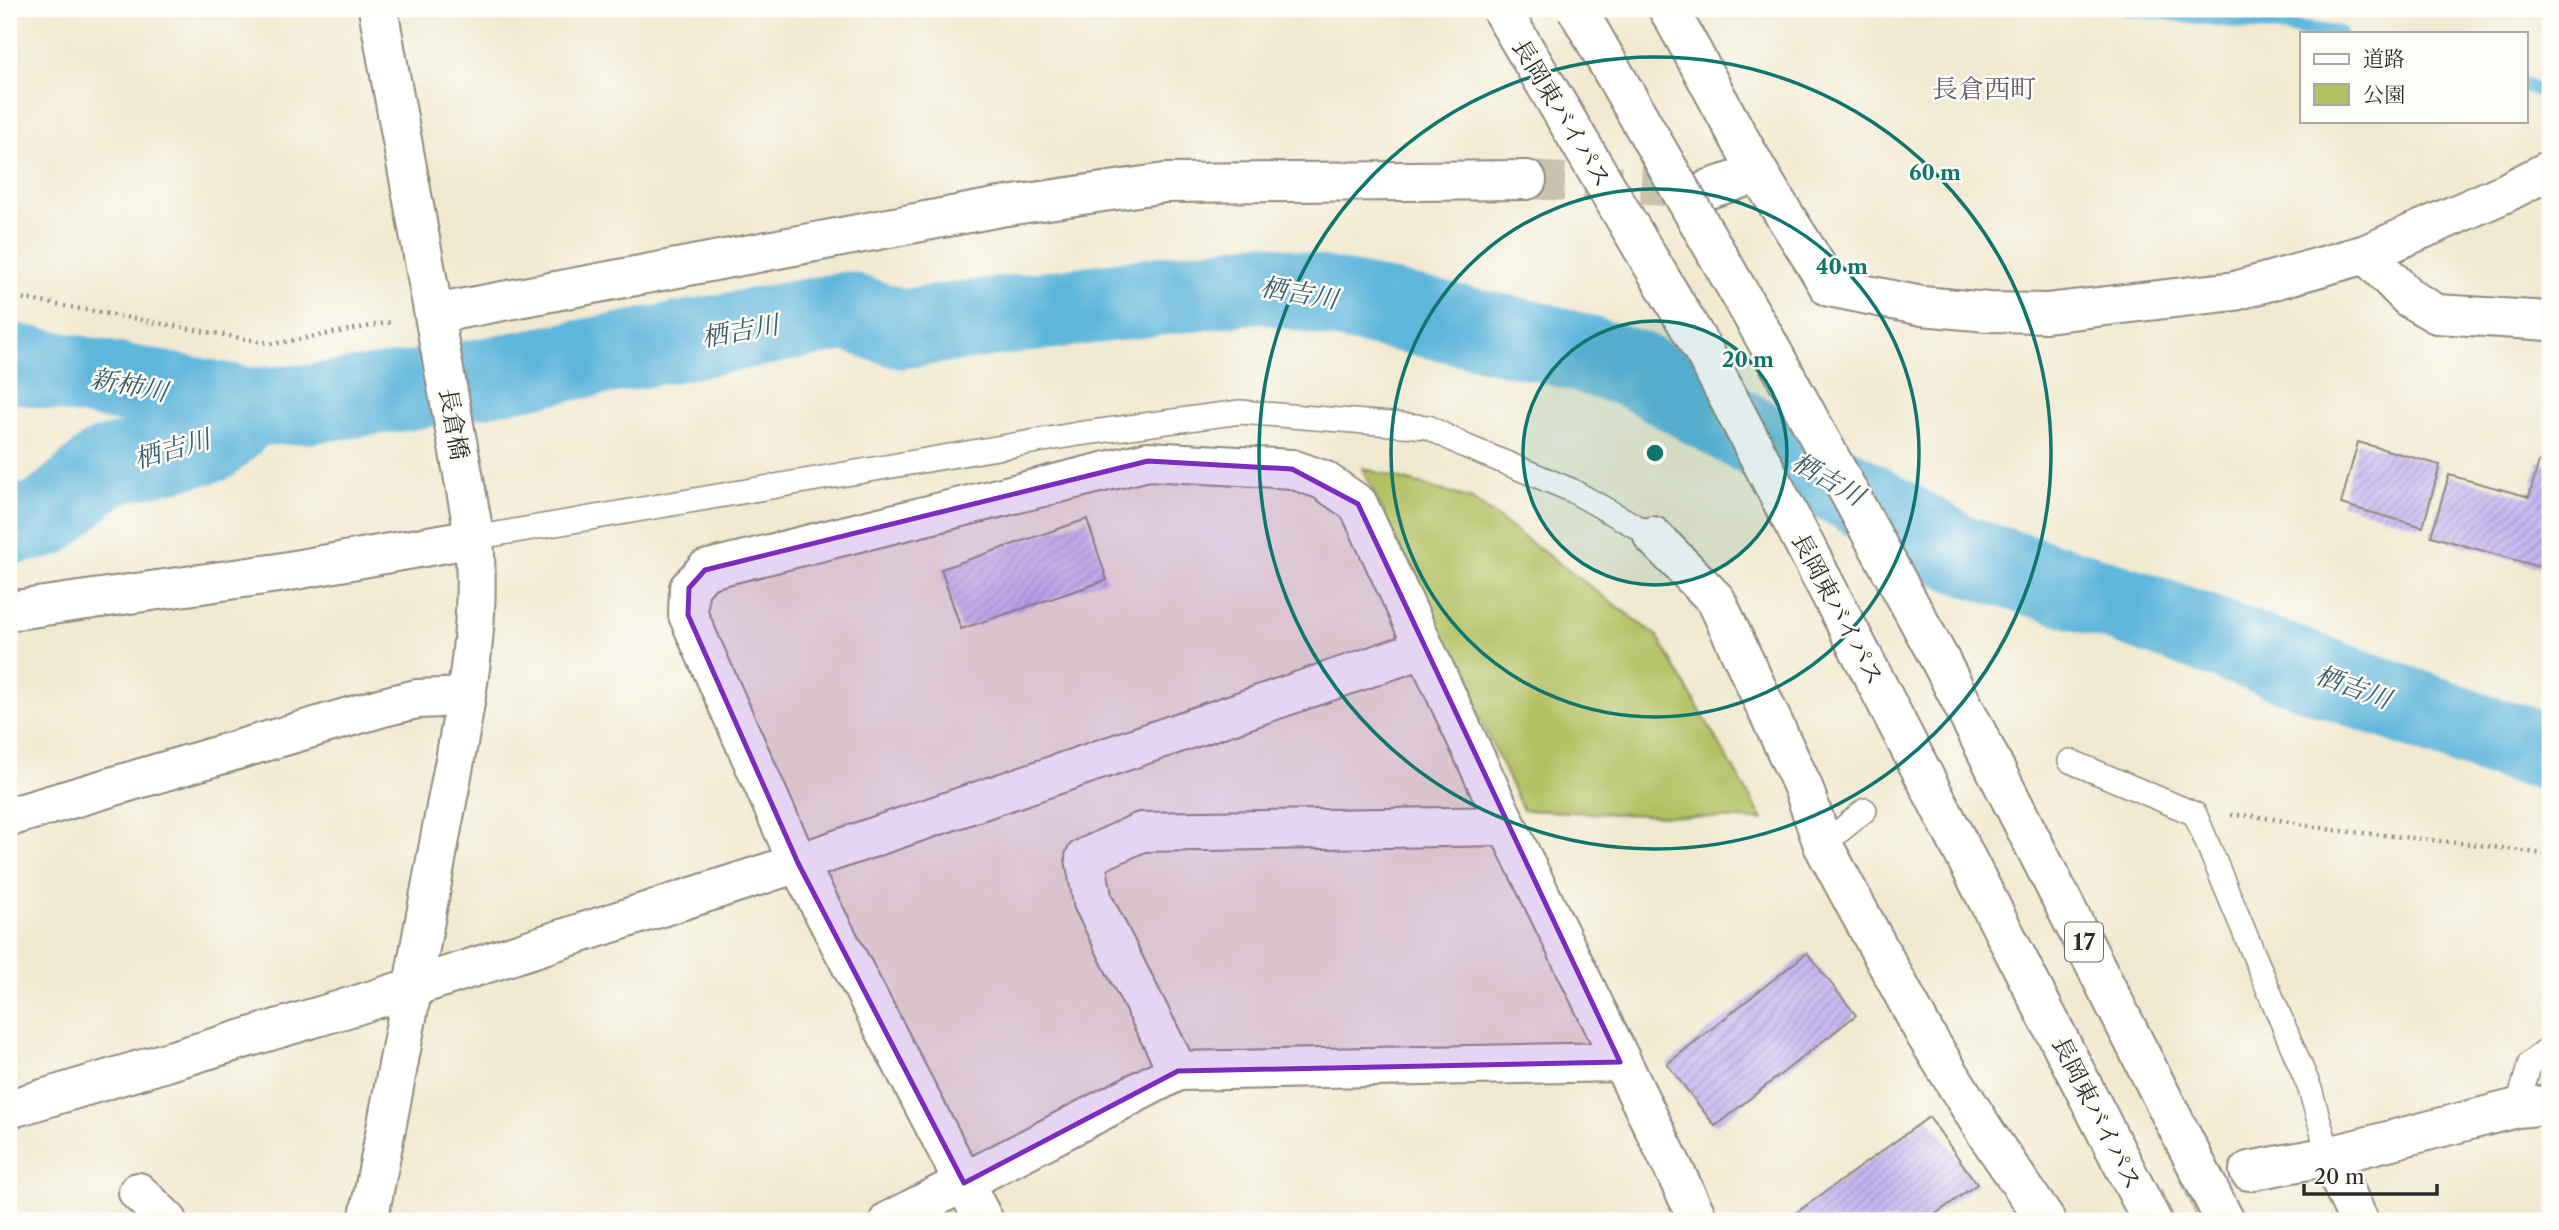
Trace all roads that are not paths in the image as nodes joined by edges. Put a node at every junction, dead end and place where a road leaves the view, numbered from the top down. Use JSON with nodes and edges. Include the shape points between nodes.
{"nodes":[{"id":1,"x":378,"y":9,"type":"edge"},
{"id":2,"x":1501,"y":9,"type":"edge"},
{"id":3,"x":1577,"y":9,"type":"edge"},
{"id":4,"x":1668,"y":9,"type":"edge"},
{"id":5,"x":2550,"y":170,"type":"edge"},
{"id":6,"x":1759,"y":173,"type":"junction"},
{"id":7,"x":1527,"y":180,"type":"tunnel mouth"},
{"id":8,"x":1709,"y":189,"type":"tunnel mouth"},
{"id":9,"x":2366,"y":254,"type":"junction"},
{"id":10,"x":436,"y":320,"type":"junction"},
{"id":11,"x":2550,"y":321,"type":"edge"},
{"id":12,"x":473,"y":530,"type":"junction"},
{"id":13,"x":1653,"y":536,"type":"joint"},
{"id":14,"x":9,"y":611,"type":"edge"},
{"id":15,"x":1423,"y":649,"type":"junction"},
{"id":16,"x":466,"y":697,"type":"junction"},
{"id":17,"x":2070,"y":761,"type":"dead end"},
{"id":18,"x":1866,"y":810,"type":"dead end"},
{"id":19,"x":9,"y":817,"type":"edge"},
{"id":20,"x":1507,"y":826,"type":"junction"},
{"id":21,"x":1823,"y":845,"type":"junction"},
{"id":22,"x":798,"y":863,"type":"junction"},
{"id":23,"x":412,"y":987,"type":"junction"},
{"id":24,"x":2550,"y":1046,"type":"edge"},
{"id":25,"x":1620,"y":1062,"type":"junction"},
{"id":26,"x":1178,"y":1071,"type":"junction"},
{"id":27,"x":2534,"y":1106,"type":"edge"},
{"id":28,"x":9,"y":1109,"type":"edge"},
{"id":29,"x":2329,"y":1156,"type":"junction"},
{"id":30,"x":2249,"y":1171,"type":"tunnel mouth"},
{"id":31,"x":964,"y":1183,"type":"junction"},
{"id":32,"x":138,"y":1192,"type":"dead end"},
{"id":33,"x":168,"y":1221,"type":"edge"},
{"id":34,"x":368,"y":1221,"type":"edge"},
{"id":35,"x":889,"y":1221,"type":"edge"},
{"id":36,"x":984,"y":1221,"type":"edge"},
{"id":37,"x":1699,"y":1221,"type":"edge"},
{"id":38,"x":2046,"y":1221,"type":"edge"},
{"id":39,"x":2152,"y":1221,"type":"edge"},
{"id":40,"x":2225,"y":1221,"type":"edge"},
{"id":41,"x":2359,"y":1221,"type":"edge"}],
"edges":[{"from":1,"to":10,"type":"main road","name":"長倉橋"},
{"from":2,"to":39,"type":"main road","name":"長岡東バイパス","bridge":true,"via":[[1707,357]]},
{"from":3,"to":40,"type":"main road","number":"17","bridge":true,"via":[[1765,338],[1941,662]]},
{"from":4,"to":6,"type":"main road"},
{"from":5,"to":9,"type":"main road"},
{"from":6,"to":8,"type":"main road"},
{"from":6,"to":9,"type":"main road","via":[[1829,287],[1922,306],[2046,313],[2194,296],[2235,291]]},
{"from":7,"to":10,"type":"main road","via":[[1165,183],[1000,207]]},
{"from":9,"to":11,"type":"main road","via":[[2409,298],[2437,314]]},
{"from":10,"to":12,"type":"main road","name":"長倉橋"},
{"from":12,"to":13,"type":"lane","via":[[1240,412],[1428,427],[1571,490]]},
{"from":12,"to":14,"type":"main road","via":[[278,573]]},
{"from":12,"to":16,"type":"main road","name":"長倉橋","via":[[477,587]]},
{"from":13,"to":21,"type":"main road","via":[[1716,600],[1803,787]]},
{"from":15,"to":20,"type":"main road"},
{"from":15,"to":22,"type":"main road"},
{"from":15,"to":22,"type":"main road","via":[[1357,504],[1323,480],[1292,469],[1148,461],[705,570],[689,588],[688,615]]},
{"from":16,"to":19,"type":"main road","via":[[417,699],[383,707]]},
{"from":16,"to":23,"type":"main road","name":"長倉橋"},
{"from":17,"to":29,"type":"lane","via":[[2195,814],[2310,1089]]},
{"from":18,"to":21,"type":"lane"},
{"from":20,"to":25,"type":"main road"},
{"from":20,"to":26,"type":"main road","via":[[1141,832],[1085,858],[1093,902]]},
{"from":21,"to":38,"type":"main road","via":[[1925,1034]]},
{"from":22,"to":23,"type":"main road"},
{"from":22,"to":31,"type":"main road"},
{"from":23,"to":28,"type":"main road"},
{"from":23,"to":34,"type":"main road","name":"長倉橋"},
{"from":24,"to":27,"type":"lane","via":[[2530,1063]]},
{"from":25,"to":26,"type":"main road"},
{"from":25,"to":37,"type":"main road"},
{"from":26,"to":31,"type":"main road"},
{"from":27,"to":29,"type":"main road"},
{"from":29,"to":30,"type":"main road"},
{"from":29,"to":41,"type":"main road"},
{"from":31,"to":35,"type":"main road"},
{"from":31,"to":36,"type":"main road"},
{"from":32,"to":33,"type":"main road"}]}
